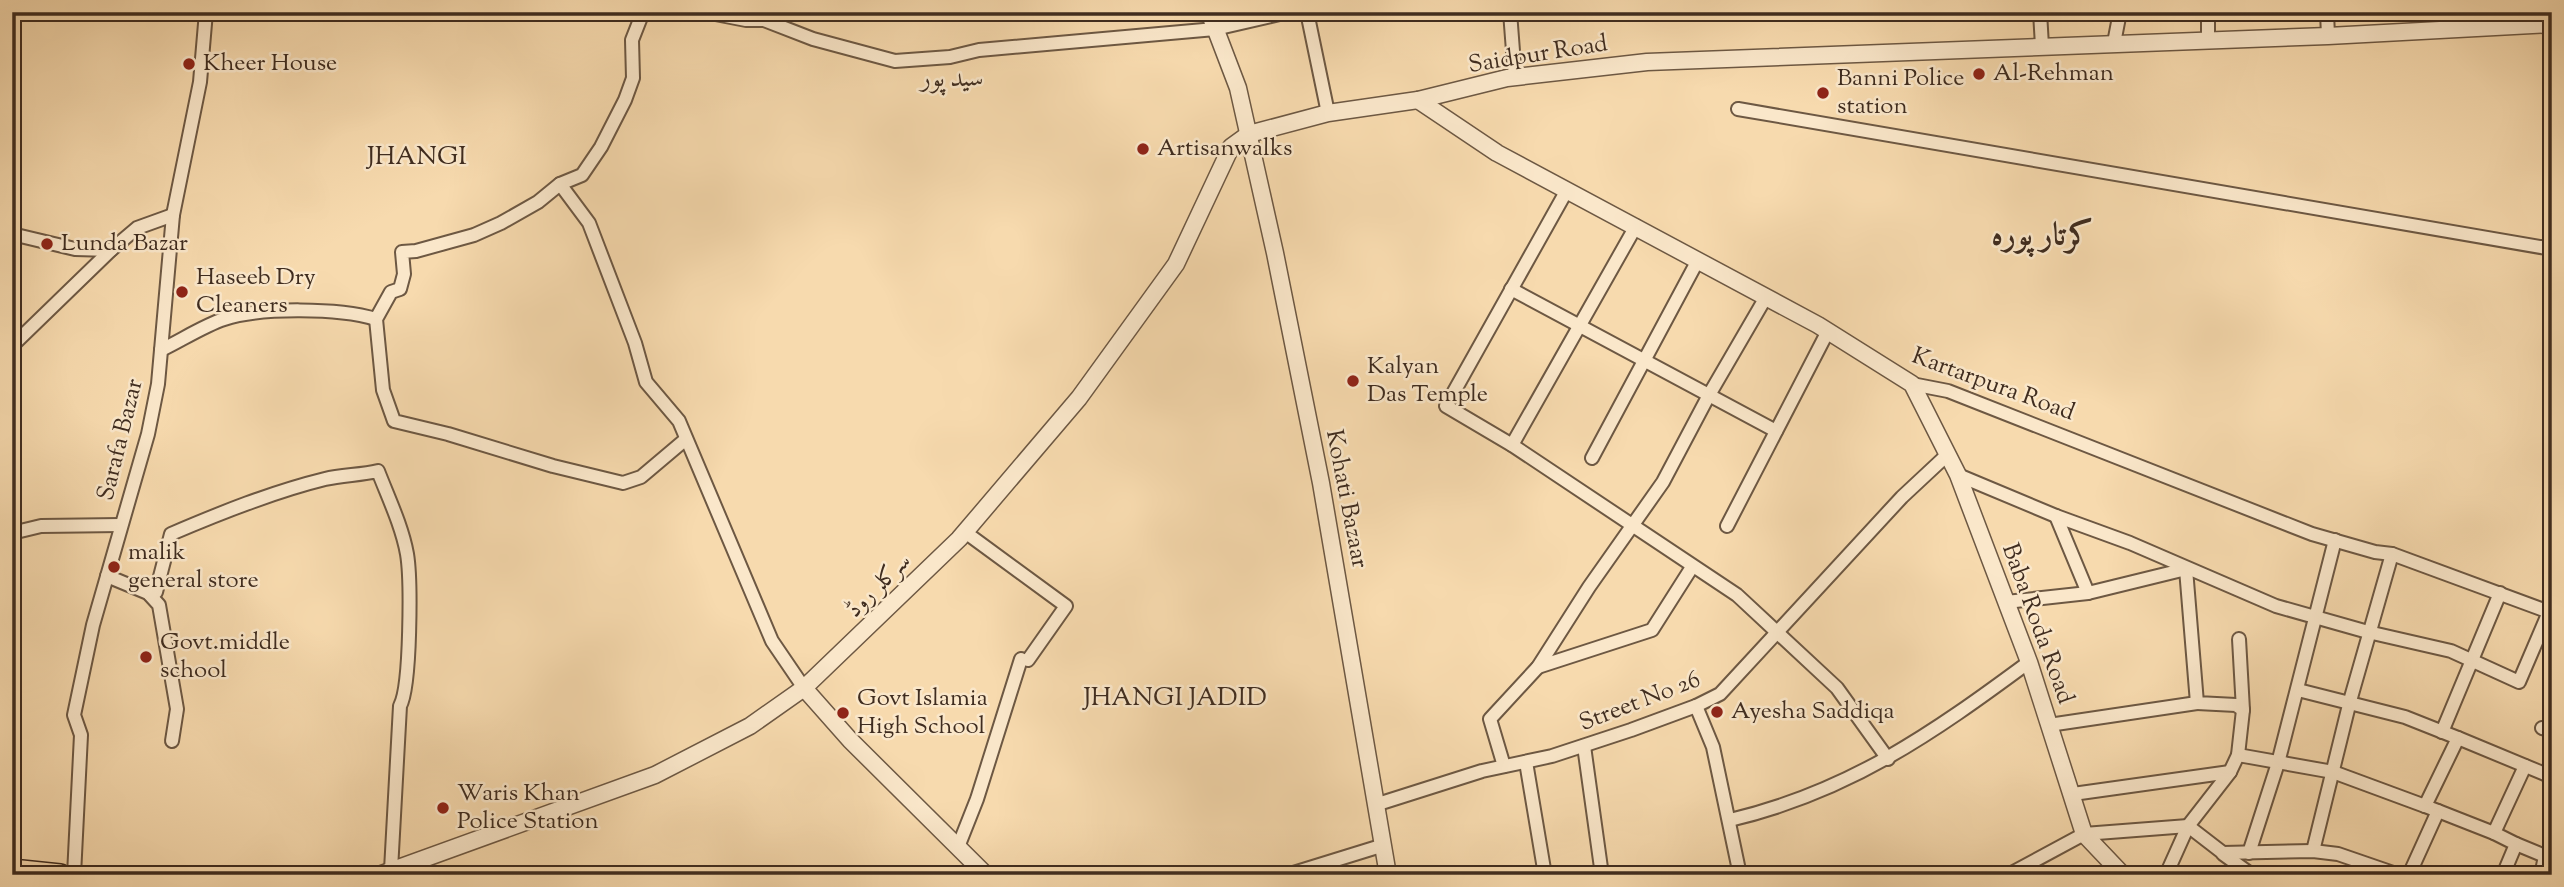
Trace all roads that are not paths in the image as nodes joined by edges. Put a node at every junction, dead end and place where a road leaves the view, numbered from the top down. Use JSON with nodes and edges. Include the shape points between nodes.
{"nodes":[{"id":1,"x":206,"y":12,"type":"edge"},
{"id":2,"x":643,"y":12,"type":"edge"},
{"id":3,"x":705,"y":12,"type":"edge"},
{"id":4,"x":1209,"y":12,"type":"edge"},
{"id":5,"x":1288,"y":12,"type":"edge"},
{"id":6,"x":1307,"y":12,"type":"edge"},
{"id":7,"x":1510,"y":12,"type":"edge"},
{"id":8,"x":2040,"y":12,"type":"edge"},
{"id":9,"x":2120,"y":12,"type":"edge"},
{"id":10,"x":2208,"y":12,"type":"edge"},
{"id":11,"x":2327,"y":12,"type":"edge"},
{"id":12,"x":2552,"y":24,"type":"edge"},
{"id":13,"x":1215,"y":29,"type":"junction"},
{"id":14,"x":2328,"y":36,"type":"junction"},
{"id":15,"x":2208,"y":40,"type":"junction"},
{"id":16,"x":2114,"y":43,"type":"junction"},
{"id":17,"x":2042,"y":46,"type":"junction"},
{"id":18,"x":1515,"y":77,"type":"junction"},
{"id":19,"x":1418,"y":100,"type":"junction"},
{"id":20,"x":1738,"y":109,"type":"dead end"},
{"id":21,"x":1328,"y":113,"type":"junction"},
{"id":22,"x":1249,"y":134,"type":"junction"},
{"id":23,"x":560,"y":184,"type":"junction"},
{"id":24,"x":1567,"y":190,"type":"junction"},
{"id":25,"x":173,"y":215,"type":"junction"},
{"id":26,"x":1636,"y":226,"type":"junction"},
{"id":27,"x":12,"y":234,"type":"edge"},
{"id":28,"x":2552,"y":249,"type":"edge"},
{"id":29,"x":111,"y":250,"type":"junction"},
{"id":30,"x":1698,"y":260,"type":"junction"},
{"id":31,"x":1511,"y":289,"type":"junction"},
{"id":32,"x":1766,"y":298,"type":"junction"},
{"id":33,"x":376,"y":319,"type":"junction"},
{"id":34,"x":1580,"y":326,"type":"junction"},
{"id":35,"x":1828,"y":331,"type":"junction"},
{"id":36,"x":12,"y":346,"type":"edge"},
{"id":37,"x":161,"y":350,"type":"junction"},
{"id":38,"x":1645,"y":361,"type":"junction"},
{"id":39,"x":1912,"y":384,"type":"junction"},
{"id":40,"x":1709,"y":395,"type":"junction"},
{"id":41,"x":1776,"y":431,"type":"junction"},
{"id":42,"x":686,"y":439,"type":"junction"},
{"id":43,"x":1512,"y":445,"type":"junction"},
{"id":44,"x":1947,"y":455,"type":"junction"},
{"id":45,"x":1592,"y":458,"type":"dead end"},
{"id":46,"x":1958,"y":475,"type":"junction"},
{"id":47,"x":2056,"y":516,"type":"junction"},
{"id":48,"x":121,"y":525,"type":"junction"},
{"id":49,"x":1633,"y":526,"type":"junction"},
{"id":50,"x":1727,"y":526,"type":"dead end"},
{"id":51,"x":965,"y":532,"type":"junction"},
{"id":52,"x":12,"y":533,"type":"edge"},
{"id":53,"x":2335,"y":540,"type":"junction"},
{"id":54,"x":2392,"y":554,"type":"junction"},
{"id":55,"x":1692,"y":566,"type":"junction"},
{"id":56,"x":2186,"y":569,"type":"junction"},
{"id":57,"x":107,"y":576,"type":"junction"},
{"id":58,"x":148,"y":593,"type":"junction"},
{"id":59,"x":2088,"y":593,"type":"junction"},
{"id":60,"x":2500,"y":593,"type":"junction"},
{"id":61,"x":2006,"y":602,"type":"junction"},
{"id":62,"x":2550,"y":613,"type":"edge"},
{"id":63,"x":2317,"y":618,"type":"junction"},
{"id":64,"x":1778,"y":632,"type":"junction"},
{"id":65,"x":2368,"y":632,"type":"junction"},
{"id":66,"x":2239,"y":639,"type":"dead end"},
{"id":67,"x":2472,"y":661,"type":"junction"},
{"id":68,"x":2029,"y":662,"type":"junction"},
{"id":69,"x":1538,"y":667,"type":"junction"},
{"id":70,"x":804,"y":688,"type":"junction"},
{"id":71,"x":2298,"y":690,"type":"junction"},
{"id":72,"x":2350,"y":701,"type":"junction"},
{"id":73,"x":2197,"y":703,"type":"junction"},
{"id":74,"x":1696,"y":706,"type":"junction"},
{"id":75,"x":2243,"y":710,"type":"junction"},
{"id":76,"x":2049,"y":725,"type":"junction"},
{"id":77,"x":2442,"y":732,"type":"junction"},
{"id":78,"x":2458,"y":738,"type":"junction"},
{"id":79,"x":172,"y":741,"type":"dead end"},
{"id":80,"x":1584,"y":746,"type":"junction"},
{"id":81,"x":2238,"y":755,"type":"junction"},
{"id":82,"x":1888,"y":759,"type":"junction"},
{"id":83,"x":1526,"y":762,"type":"junction"},
{"id":84,"x":2278,"y":763,"type":"junction"},
{"id":85,"x":1504,"y":766,"type":"junction"},
{"id":86,"x":2525,"y":766,"type":"junction"},
{"id":87,"x":2230,"y":772,"type":"junction"},
{"id":88,"x":2333,"y":772,"type":"junction"},
{"id":89,"x":2552,"y":777,"type":"edge"},
{"id":90,"x":2073,"y":794,"type":"junction"},
{"id":91,"x":1378,"y":804,"type":"junction"},
{"id":92,"x":2425,"y":806,"type":"junction"},
{"id":93,"x":2438,"y":811,"type":"junction"},
{"id":94,"x":1730,"y":820,"type":"junction"},
{"id":95,"x":2188,"y":826,"type":"junction"},
{"id":96,"x":2494,"y":833,"type":"junction"},
{"id":97,"x":2084,"y":834,"type":"junction"},
{"id":98,"x":2516,"y":844,"type":"junction"},
{"id":99,"x":1384,"y":845,"type":"junction"},
{"id":100,"x":958,"y":847,"type":"junction"},
{"id":101,"x":2313,"y":851,"type":"junction"},
{"id":102,"x":2223,"y":853,"type":"junction"},
{"id":103,"x":2249,"y":853,"type":"junction"},
{"id":104,"x":2374,"y":865,"type":"junction"},
{"id":105,"x":12,"y":870,"type":"edge"},
{"id":106,"x":2029,"y":870,"type":"edge"},
{"id":107,"x":2552,"y":870,"type":"edge"},
{"id":108,"x":385,"y":873,"type":"edge"},
{"id":109,"x":1740,"y":873,"type":"edge"},
{"id":110,"x":1294,"y":874,"type":"edge"},
{"id":111,"x":60,"y":875,"type":"edge"},
{"id":112,"x":74,"y":875,"type":"edge"},
{"id":113,"x":986,"y":875,"type":"edge"},
{"id":114,"x":1388,"y":875,"type":"edge"},
{"id":115,"x":1545,"y":875,"type":"edge"},
{"id":116,"x":1602,"y":875,"type":"edge"},
{"id":117,"x":1722,"y":875,"type":"edge"},
{"id":118,"x":2008,"y":875,"type":"edge"},
{"id":119,"x":2123,"y":875,"type":"edge"},
{"id":120,"x":2165,"y":875,"type":"edge"},
{"id":121,"x":2252,"y":875,"type":"edge"},
{"id":122,"x":2387,"y":875,"type":"edge"},
{"id":123,"x":2399,"y":875,"type":"edge"},
{"id":124,"x":2409,"y":875,"type":"edge"},
{"id":125,"x":2503,"y":875,"type":"edge"}],
"edges":[{"from":1,"to":25,"type":"street","name":"Sarafa Bazar","via":[[200,82]]},
{"from":2,"to":23,"type":"street","via":[[632,40],[633,78],[625,100],[582,175]]},
{"from":3,"to":13,"type":"street","via":[[764,20],[813,40],[895,61]]},
{"from":4,"to":13,"type":"street","name":"Kohati Bazaar"},
{"from":5,"to":13,"type":"street"},
{"from":6,"to":21,"type":"street"},
{"from":7,"to":18,"type":"street"},
{"from":8,"to":17,"type":"street"},
{"from":9,"to":16,"type":"street"},
{"from":10,"to":15,"type":"street"},
{"from":11,"to":14,"type":"street"},
{"from":12,"to":14,"type":"street","name":"Saidpur Road"},
{"from":13,"to":22,"type":"street","name":"Kohati Bazaar","via":[[1238,88]]},
{"from":14,"to":15,"type":"street","name":"Saidpur Road"},
{"from":15,"to":16,"type":"street","name":"Saidpur Road"},
{"from":16,"to":17,"type":"street","name":"Saidpur Road"},
{"from":17,"to":18,"type":"street","name":"Saidpur Road","via":[[1647,62]]},
{"from":18,"to":19,"type":"street","name":"Saidpur Road"},
{"from":19,"to":21,"type":"street","name":"Saidpur Road"},
{"from":19,"to":24,"type":"street","name":"Kartarpura Road","via":[[1497,153]]},
{"from":20,"to":28,"type":"street"},
{"from":21,"to":22,"type":"street","name":"Saidpur Road"},
{"from":22,"to":51,"type":"street","name":"سرکلر روڈ","via":[[1231,148],[1170,273],[1079,398]]},
{"from":22,"to":91,"type":"street","name":"Kohati Bazaar","via":[[1321,483]]},
{"from":23,"to":33,"type":"street","via":[[501,223],[446,243],[402,252],[400,289],[391,292]]},
{"from":23,"to":42,"type":"street","via":[[589,223],[646,382],[673,412]]},
{"from":24,"to":26,"type":"street","name":"Kartarpura Road"},
{"from":24,"to":31,"type":"street"},
{"from":25,"to":29,"type":"street","via":[[137,228]]},
{"from":25,"to":37,"type":"street","name":"Sarafa Bazar"},
{"from":26,"to":30,"type":"street","name":"Kartarpura Road"},
{"from":26,"to":34,"type":"street"},
{"from":27,"to":29,"type":"street","via":[[75,249]]},
{"from":29,"to":36,"type":"street"},
{"from":30,"to":32,"type":"street","name":"Kartarpura Road"},
{"from":30,"to":38,"type":"street"},
{"from":31,"to":34,"type":"street"},
{"from":31,"to":43,"type":"street","via":[[1446,406]]},
{"from":32,"to":35,"type":"street","name":"Kartarpura Road"},
{"from":32,"to":40,"type":"street"},
{"from":33,"to":37,"type":"street","via":[[307,311],[243,313]]},
{"from":33,"to":42,"type":"street","via":[[383,390],[394,421],[623,483],[641,477]]},
{"from":34,"to":38,"type":"street"},
{"from":34,"to":43,"type":"street"},
{"from":35,"to":39,"type":"street","name":"Kartarpura Road"},
{"from":35,"to":41,"type":"street"},
{"from":37,"to":48,"type":"street","name":"Sarafa Bazar","via":[[148,434]]},
{"from":38,"to":40,"type":"street"},
{"from":38,"to":45,"type":"street"},
{"from":39,"to":44,"type":"street","name":"Baba Roda Road"},
{"from":39,"to":53,"type":"street","name":"Kartarpura Road","via":[[1948,391]]},
{"from":40,"to":41,"type":"street"},
{"from":40,"to":49,"type":"street","via":[[1663,482]]},
{"from":41,"to":50,"type":"street"},
{"from":42,"to":70,"type":"street","via":[[772,641]]},
{"from":43,"to":49,"type":"street"},
{"from":44,"to":46,"type":"street","name":"Baba Roda Road"},
{"from":44,"to":64,"type":"street","name":"Street No 26","via":[[1902,497]]},
{"from":46,"to":47,"type":"street"},
{"from":46,"to":61,"type":"street","name":"Baba Roda Road"},
{"from":47,"to":56,"type":"street"},
{"from":47,"to":59,"type":"street"},
{"from":48,"to":52,"type":"street","via":[[41,526]]},
{"from":48,"to":57,"type":"street","name":"Sarafa Bazar"},
{"from":49,"to":55,"type":"street"},
{"from":49,"to":69,"type":"street"},
{"from":51,"to":70,"type":"street","name":"سرکلر روڈ"},
{"from":51,"to":100,"type":"street","via":[[1066,606],[1025,659]]},
{"from":53,"to":54,"type":"street","name":"Kartarpura Road"},
{"from":53,"to":63,"type":"street"},
{"from":54,"to":60,"type":"street","name":"Kartarpura Road"},
{"from":54,"to":65,"type":"street"},
{"from":55,"to":64,"type":"street","via":[[1737,595]]},
{"from":55,"to":69,"type":"street","via":[[1652,630]]},
{"from":56,"to":59,"type":"street"},
{"from":56,"to":63,"type":"street"},
{"from":56,"to":73,"type":"street"},
{"from":57,"to":58,"type":"street"},
{"from":57,"to":112,"type":"street","name":"Sarafa Bazar","via":[[74,715],[81,734]]},
{"from":58,"to":79,"type":"street","via":[[159,606],[169,653],[177,709]]},
{"from":58,"to":108,"type":"street","via":[[156,592],[170,534],[301,486],[379,471],[407,554],[409,609],[406,691],[400,706]]},
{"from":59,"to":61,"type":"street"},
{"from":60,"to":62,"type":"street","name":"Kartarpura Road"},
{"from":60,"to":67,"type":"street"},
{"from":61,"to":68,"type":"street","name":"Baba Roda Road"},
{"from":62,"to":67,"type":"street","via":[[2519,682]]},
{"from":63,"to":65,"type":"street"},
{"from":63,"to":71,"type":"street"},
{"from":64,"to":74,"type":"street","name":"Street No 26","via":[[1720,694]]},
{"from":64,"to":82,"type":"street","via":[[1838,688]]},
{"from":65,"to":67,"type":"street","via":[[2451,651]]},
{"from":65,"to":72,"type":"street"},
{"from":66,"to":75,"type":"street"},
{"from":67,"to":77,"type":"street"},
{"from":68,"to":76,"type":"street","name":"Baba Roda Road"},
{"from":68,"to":82,"type":"street","via":[[1947,723]]},
{"from":69,"to":85,"type":"street","via":[[1490,719]]},
{"from":70,"to":100,"type":"street"},
{"from":70,"to":108,"type":"street","name":"سرکلر روڈ","via":[[750,726],[655,775]]},
{"from":71,"to":72,"type":"street"},
{"from":71,"to":84,"type":"street"},
{"from":72,"to":77,"type":"street"},
{"from":72,"to":88,"type":"street"},
{"from":73,"to":75,"type":"street","via":[[2236,705]]},
{"from":73,"to":76,"type":"street"},
{"from":74,"to":80,"type":"street","name":"Street No 26"},
{"from":74,"to":94,"type":"street","via":[[1713,747]]},
{"from":75,"to":81,"type":"street"},
{"from":76,"to":90,"type":"street","name":"Baba Roda Road"},
{"from":77,"to":78,"type":"street"},
{"from":78,"to":86,"type":"street"},
{"from":78,"to":92,"type":"street"},
{"from":80,"to":83,"type":"street","name":"Street No 26"},
{"from":80,"to":116,"type":"street"},
{"from":81,"to":84,"type":"street"},
{"from":81,"to":87,"type":"street"},
{"from":82,"to":94,"type":"street","via":[[1763,812]]},
{"from":83,"to":85,"type":"street","name":"Street No 26"},
{"from":83,"to":115,"type":"street"},
{"from":84,"to":88,"type":"street"},
{"from":84,"to":103,"type":"street"},
{"from":85,"to":91,"type":"street","name":"Street No 26"},
{"from":86,"to":89,"type":"street"},
{"from":86,"to":96,"type":"street"},
{"from":87,"to":90,"type":"street"},
{"from":87,"to":95,"type":"street"},
{"from":88,"to":92,"type":"street"},
{"from":88,"to":101,"type":"street"},
{"from":90,"to":97,"type":"street","name":"Baba Roda Road"},
{"from":91,"to":99,"type":"street","name":"Kohati Bazaar"},
{"from":92,"to":93,"type":"street"},
{"from":93,"to":96,"type":"street"},
{"from":93,"to":124,"type":"street"},
{"from":94,"to":109,"type":"street"},
{"from":95,"to":97,"type":"street"},
{"from":95,"to":102,"type":"street"},
{"from":95,"to":120,"type":"street"},
{"from":96,"to":98,"type":"street"},
{"from":97,"to":106,"type":"street"},
{"from":97,"to":119,"type":"street","name":"Baba Roda Road"},
{"from":98,"to":107,"type":"street","via":[[2545,856],[2543,866]]},
{"from":98,"to":125,"type":"street"},
{"from":99,"to":110,"type":"street"},
{"from":99,"to":114,"type":"street","name":"Kohati Bazaar"},
{"from":100,"to":113,"type":"street"},
{"from":101,"to":103,"type":"street"},
{"from":101,"to":104,"type":"street"},
{"from":102,"to":103,"type":"street"},
{"from":102,"to":121,"type":"street"},
{"from":104,"to":122,"type":"street"},
{"from":104,"to":123,"type":"street"},
{"from":105,"to":111,"type":"main road"},
{"from":106,"to":118,"type":"street"},
{"from":109,"to":117,"type":"street"}]}
